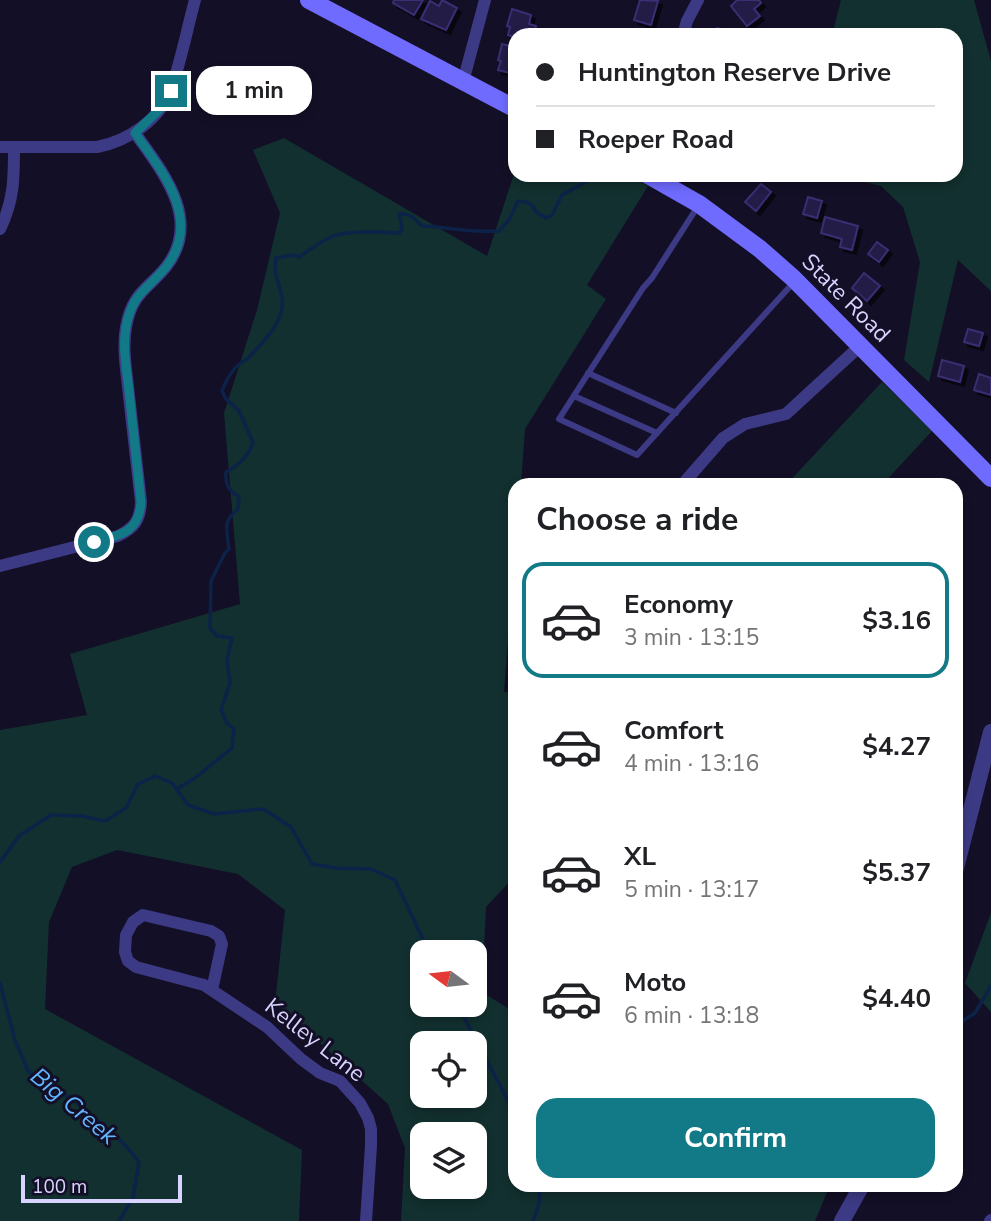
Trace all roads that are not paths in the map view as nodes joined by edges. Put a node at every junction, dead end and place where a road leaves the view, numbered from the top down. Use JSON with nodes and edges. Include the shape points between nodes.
{"nodes":[{"id":1,"x":195,"y":0,"type":"edge"},
{"id":2,"x":309,"y":0,"type":"edge"},
{"id":3,"x":485,"y":0,"type":"edge"},
{"id":4,"x":698,"y":0,"type":"edge"},
{"id":5,"x":685,"y":28,"type":"edge"},
{"id":6,"x":463,"y":82,"type":"junction"},
{"id":7,"x":508,"y":105,"type":"edge"},
{"id":8,"x":135,"y":133,"type":"junction"},
{"id":9,"x":0,"y":148,"type":"edge"},
{"id":10,"x":14,"y":148,"type":"junction"},
{"id":11,"x":660,"y":182,"type":"edge"},
{"id":12,"x":699,"y":204,"type":"junction"},
{"id":13,"x":0,"y":229,"type":"edge"},
{"id":14,"x":795,"y":281,"type":"junction"},
{"id":15,"x":860,"y":346,"type":"junction"},
{"id":16,"x":589,"y":373,"type":"junction"},
{"id":17,"x":574,"y":396,"type":"junction"},
{"id":18,"x":676,"y":413,"type":"junction"},
{"id":19,"x":657,"y":433,"type":"junction"},
{"id":20,"x":688,"y":478,"type":"edge"},
{"id":21,"x":991,"y":478,"type":"edge"},
{"id":22,"x":0,"y":566,"type":"edge"},
{"id":23,"x":991,"y":732,"type":"edge"},
{"id":24,"x":963,"y":841,"type":"edge"},
{"id":25,"x":212,"y":990,"type":"junction"},
{"id":26,"x":858,"y":1192,"type":"edge"},
{"id":27,"x":366,"y":1221,"type":"edge"},
{"id":28,"x":842,"y":1221,"type":"edge"}],
"edges":[{"from":1,"to":8,"type":"street","via":[[171,91]]},
{"from":2,"to":6,"type":"main road"},
{"from":3,"to":6,"type":"street"},
{"from":4,"to":5,"type":"street"},
{"from":6,"to":7,"type":"main road"},
{"from":8,"to":10,"type":"street","via":[[97,147]]},
{"from":8,"to":22,"type":"street","via":[[166,177],[177,201],[180,227],[171,259],[140,292],[125,329],[141,511],[129,530],[118,536]]},
{"from":9,"to":10,"type":"street"},
{"from":10,"to":13,"type":"street","via":[[11,203]]},
{"from":11,"to":12,"type":"main road","name":"State Road"},
{"from":12,"to":14,"type":"main road","name":"State Road"},
{"from":12,"to":16,"type":"lane"},
{"from":14,"to":15,"type":"main road","name":"State Road"},
{"from":14,"to":18,"type":"lane"},
{"from":15,"to":20,"type":"street","via":[[786,414],[745,424],[723,438]]},
{"from":15,"to":21,"type":"main road","name":"State Road"},
{"from":16,"to":17,"type":"lane"},
{"from":16,"to":18,"type":"lane"},
{"from":17,"to":19,"type":"lane"},
{"from":17,"to":19,"type":"lane","via":[[559,419],[637,455]]},
{"from":18,"to":19,"type":"lane"},
{"from":23,"to":24,"type":"street"},
{"from":25,"to":25,"type":"street","name":"Kelley Lane","via":[[222,944],[219,936],[211,930],[143,915],[133,922],[126,935],[128,961]]},
{"from":25,"to":27,"type":"street","name":"Kelley Lane","via":[[267,1027],[320,1073],[340,1081],[360,1103],[371,1129]]},
{"from":26,"to":28,"type":"street"}]}
